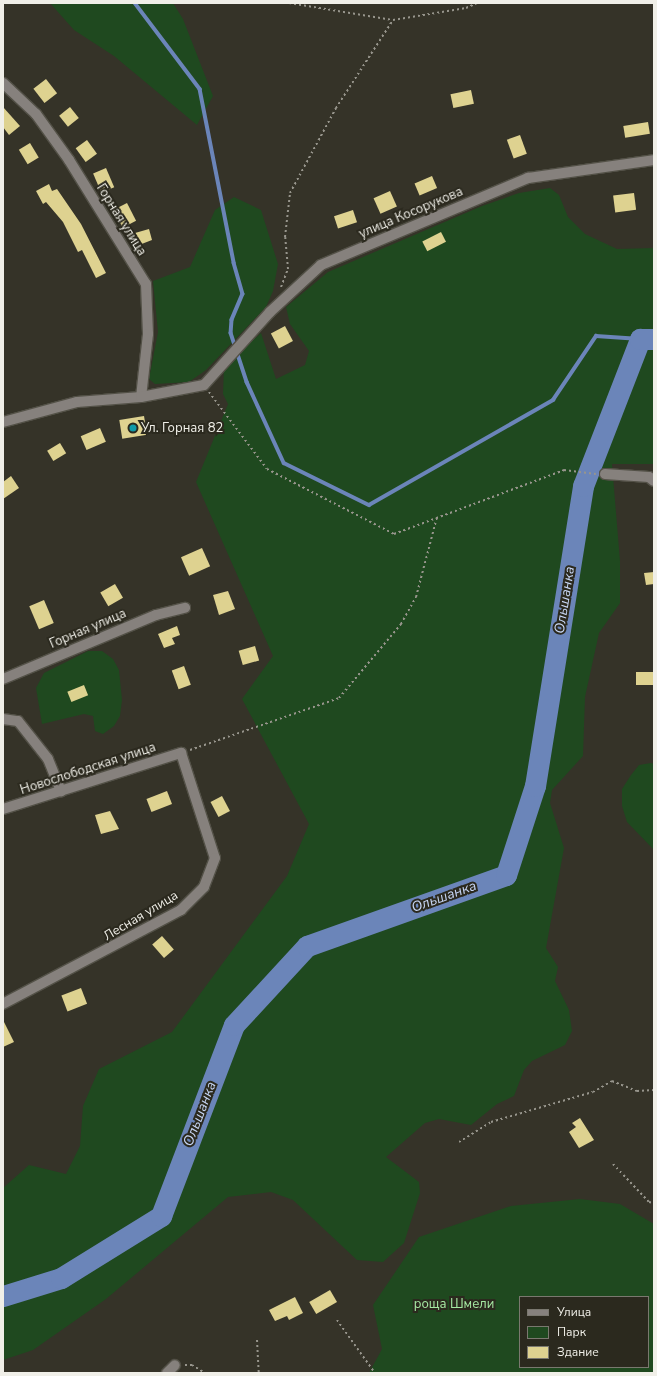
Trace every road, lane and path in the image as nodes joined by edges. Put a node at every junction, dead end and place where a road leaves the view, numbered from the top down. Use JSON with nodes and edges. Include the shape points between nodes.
{"nodes":[{"id":1,"x":289,"y":3,"type":"edge"},
{"id":2,"x":477,"y":3,"type":"edge"},
{"id":3,"x":393,"y":20,"type":"junction"},
{"id":4,"x":3,"y":83,"type":"edge"},
{"id":5,"x":654,"y":160,"type":"edge"},
{"id":6,"x":279,"y":290,"type":"dead end"},
{"id":7,"x":204,"y":385,"type":"junction"},
{"id":8,"x":141,"y":397,"type":"junction"},
{"id":9,"x":3,"y":422,"type":"edge"},
{"id":10,"x":605,"y":474,"type":"joint"},
{"id":11,"x":654,"y":481,"type":"edge"},
{"id":12,"x":437,"y":517,"type":"junction"},
{"id":13,"x":185,"y":608,"type":"dead end"},
{"id":14,"x":3,"y":679,"type":"edge"},
{"id":15,"x":3,"y":719,"type":"edge"},
{"id":16,"x":181,"y":753,"type":"junction"},
{"id":17,"x":61,"y":791,"type":"junction"},
{"id":18,"x":3,"y":809,"type":"edge"},
{"id":19,"x":3,"y":1004,"type":"edge"},
{"id":20,"x":654,"y":1090,"type":"edge"},
{"id":21,"x":459,"y":1142,"type":"dead end"},
{"id":22,"x":614,"y":1164,"type":"dead end"},
{"id":23,"x":654,"y":1203,"type":"edge"},
{"id":24,"x":337,"y":1320,"type":"dead end"},
{"id":25,"x":257,"y":1340,"type":"dead end"},
{"id":26,"x":175,"y":1365,"type":"joint"},
{"id":27,"x":168,"y":1373,"type":"edge"},
{"id":28,"x":205,"y":1373,"type":"edge"},
{"id":29,"x":259,"y":1373,"type":"edge"},
{"id":30,"x":375,"y":1373,"type":"edge"}],
"edges":[{"from":1,"to":3,"type":"path"},
{"from":2,"to":3,"type":"path","via":[[466,8]]},
{"from":3,"to":6,"type":"path","via":[[336,108],[290,193],[285,238],[288,269]]},
{"from":4,"to":8,"type":"street","name":"Горная улица","via":[[36,114],[65,154],[146,284],[148,334]]},
{"from":5,"to":7,"type":"street","name":"улица Косорукова","via":[[528,178],[321,265],[270,312]]},
{"from":7,"to":8,"type":"street"},
{"from":7,"to":12,"type":"path","via":[[267,469],[394,534]]},
{"from":8,"to":9,"type":"street","via":[[77,402]]},
{"from":10,"to":11,"type":"street","via":[[649,477]]},
{"from":10,"to":12,"type":"path","via":[[564,470]]},
{"from":12,"to":16,"type":"path","via":[[416,597],[400,624],[339,698]]},
{"from":13,"to":14,"type":"street","name":"Горная улица","via":[[156,615]]},
{"from":15,"to":17,"type":"street","via":[[18,721],[48,759]]},
{"from":16,"to":17,"type":"street","name":"Новослободская улица"},
{"from":16,"to":19,"type":"street","name":"Лесная улица","via":[[215,858],[204,887],[181,910]]},
{"from":17,"to":18,"type":"street","name":"Новослободская улица"},
{"from":20,"to":21,"type":"path","via":[[637,1091],[612,1081],[593,1092],[491,1122]]},
{"from":22,"to":23,"type":"path","via":[[650,1202]]},
{"from":24,"to":30,"type":"path"},
{"from":25,"to":29,"type":"path"},
{"from":26,"to":27,"type":"street"},
{"from":26,"to":28,"type":"path","via":[[192,1365]]}]}
